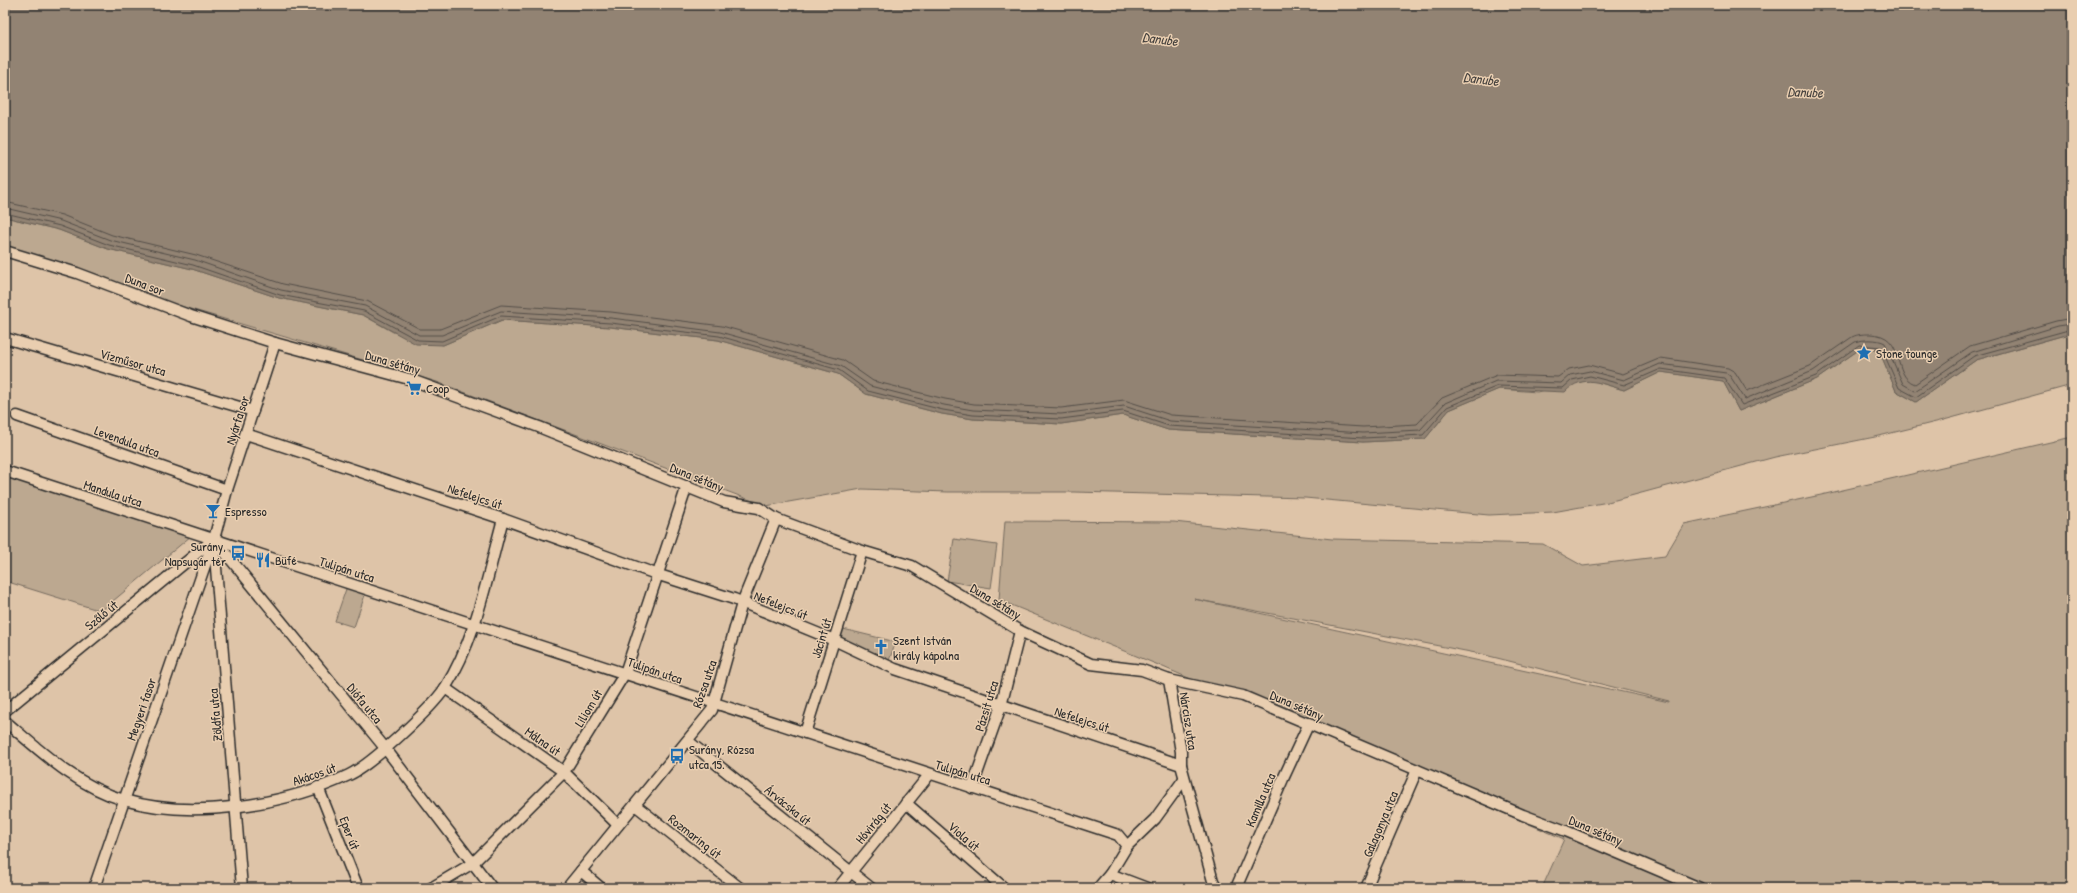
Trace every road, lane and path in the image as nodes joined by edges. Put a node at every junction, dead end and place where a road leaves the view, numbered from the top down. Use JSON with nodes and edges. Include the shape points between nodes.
{"nodes":[{"id":1,"x":5,"y":251,"type":"edge"},
{"id":2,"x":5,"y":338,"type":"edge"},
{"id":3,"x":275,"y":343,"type":"junction"},
{"id":4,"x":253,"y":411,"type":"junction"},
{"id":5,"x":17,"y":416,"type":"dead end"},
{"id":6,"x":246,"y":434,"type":"junction"},
{"id":7,"x":5,"y":471,"type":"edge"},
{"id":8,"x":687,"y":486,"type":"junction"},
{"id":9,"x":227,"y":490,"type":"junction"},
{"id":10,"x":223,"y":506,"type":"joint"},
{"id":11,"x":503,"y":519,"type":"junction"},
{"id":12,"x":776,"y":519,"type":"junction"},
{"id":13,"x":214,"y":539,"type":"junction"},
{"id":14,"x":862,"y":551,"type":"junction"},
{"id":15,"x":253,"y":552,"type":"joint"},
{"id":16,"x":656,"y":574,"type":"junction"},
{"id":17,"x":742,"y":603,"type":"junction"},
{"id":18,"x":474,"y":624,"type":"junction"},
{"id":19,"x":1020,"y":631,"type":"junction"},
{"id":20,"x":834,"y":640,"type":"junction"},
{"id":21,"x":625,"y":673,"type":"junction"},
{"id":22,"x":1169,"y":680,"type":"junction"},
{"id":23,"x":445,"y":688,"type":"junction"},
{"id":24,"x":714,"y":703,"type":"junction"},
{"id":25,"x":1000,"y":706,"type":"junction"},
{"id":26,"x":5,"y":711,"type":"edge"},
{"id":27,"x":5,"y":721,"type":"edge"},
{"id":28,"x":1309,"y":723,"type":"junction"},
{"id":29,"x":805,"y":733,"type":"junction"},
{"id":30,"x":688,"y":741,"type":"junction"},
{"id":31,"x":385,"y":748,"type":"junction"},
{"id":32,"x":1181,"y":765,"type":"junction"},
{"id":33,"x":1417,"y":770,"type":"junction"},
{"id":34,"x":564,"y":772,"type":"junction"},
{"id":35,"x":929,"y":775,"type":"junction"},
{"id":36,"x":1184,"y":779,"type":"junction"},
{"id":37,"x":318,"y":787,"type":"junction"},
{"id":38,"x":972,"y":788,"type":"junction"},
{"id":39,"x":124,"y":800,"type":"junction"},
{"id":40,"x":906,"y":803,"type":"junction"},
{"id":41,"x":635,"y":805,"type":"junction"},
{"id":42,"x":235,"y":807,"type":"junction"},
{"id":43,"x":618,"y":825,"type":"junction"},
{"id":44,"x":1127,"y":846,"type":"junction"},
{"id":45,"x":473,"y":863,"type":"junction"},
{"id":46,"x":581,"y":871,"type":"junction"},
{"id":47,"x":850,"y":872,"type":"junction"},
{"id":48,"x":1110,"y":874,"type":"junction"},
{"id":49,"x":94,"y":888,"type":"edge"},
{"id":50,"x":242,"y":888,"type":"edge"},
{"id":51,"x":358,"y":888,"type":"edge"},
{"id":52,"x":431,"y":888,"type":"edge"},
{"id":53,"x":492,"y":888,"type":"edge"},
{"id":54,"x":567,"y":888,"type":"edge"},
{"id":55,"x":601,"y":888,"type":"edge"},
{"id":56,"x":740,"y":888,"type":"edge"},
{"id":57,"x":838,"y":888,"type":"edge"},
{"id":58,"x":871,"y":888,"type":"edge"},
{"id":59,"x":1004,"y":888,"type":"edge"},
{"id":60,"x":1098,"y":888,"type":"edge"},
{"id":61,"x":1146,"y":888,"type":"edge"},
{"id":62,"x":1217,"y":888,"type":"edge"},
{"id":63,"x":1236,"y":888,"type":"edge"},
{"id":64,"x":1366,"y":888,"type":"edge"},
{"id":65,"x":1700,"y":888,"type":"edge"}],
"edges":[{"from":1,"to":3,"type":"street","name":"Duna sor","via":[[77,273],[191,316]]},
{"from":2,"to":4,"type":"street","name":"Vízműsor utca"},
{"from":3,"to":4,"type":"street","name":"Nyárfa sor"},
{"from":3,"to":8,"type":"street","name":"Duna sétány","via":[[409,379]]},
{"from":4,"to":6,"type":"street","name":"Nyárfa sor"},
{"from":5,"to":9,"type":"street","name":"Levendula utca"},
{"from":6,"to":9,"type":"street","name":"Nyárfa sor"},
{"from":6,"to":11,"type":"street","name":"Nefelejcs út"},
{"from":7,"to":13,"type":"street","name":"Mandula utca"},
{"from":8,"to":12,"type":"street","name":"Duna sétány","via":[[724,502],[760,508]]},
{"from":8,"to":16,"type":"street","name":"Liliom út"},
{"from":9,"to":10,"type":"street","name":"Nyárfa sor"},
{"from":10,"to":13,"type":"street","name":"Megyeri fasor"},
{"from":11,"to":16,"type":"street","name":"Nefelejcs út"},
{"from":11,"to":18,"type":"street","name":"Akácos út"},
{"from":12,"to":14,"type":"street","name":"Duna sétány"},
{"from":12,"to":17,"type":"street","name":"Rózsa utca"},
{"from":13,"to":15,"type":"street","name":"Mandula utca"},
{"from":13,"to":26,"type":"street","name":"Szőlő út"},
{"from":13,"to":31,"type":"street","name":"Diófa utca"},
{"from":13,"to":39,"type":"street","name":"Megyeri fasor"},
{"from":13,"to":42,"type":"street","name":"Zöldfa utca"},
{"from":14,"to":19,"type":"street","name":"Duna sétány","via":[[912,566]]},
{"from":14,"to":20,"type":"street","name":"Jácint út"},
{"from":15,"to":18,"type":"street","name":"Tulipán utca"},
{"from":16,"to":17,"type":"street","name":"Nefelejcs út"},
{"from":16,"to":21,"type":"street","name":"Liliom út"},
{"from":17,"to":20,"type":"street","name":"Nefelejcs út"},
{"from":17,"to":24,"type":"street","name":"Rózsa utca"},
{"from":18,"to":21,"type":"street","name":"Tulipán utca"},
{"from":18,"to":23,"type":"street","name":"Akácos út","via":[[460,660]]},
{"from":19,"to":22,"type":"street","name":"Duna sétány","via":[[1091,664],[1142,670]]},
{"from":19,"to":25,"type":"street","name":"Pázsit utca"},
{"from":20,"to":25,"type":"street","name":"Nefelejcs út","via":[[895,670]]},
{"from":20,"to":29,"type":"street","name":"Jácint út"},
{"from":21,"to":24,"type":"street","name":"Tulipán utca"},
{"from":21,"to":34,"type":"street","name":"Liliom út"},
{"from":22,"to":28,"type":"street","name":"Duna sétány","via":[[1243,696]]},
{"from":22,"to":32,"type":"street","name":"Nárcisz utca"},
{"from":23,"to":31,"type":"street","name":"Akácos út","via":[[416,720]]},
{"from":23,"to":34,"type":"street","name":"Málna út"},
{"from":24,"to":29,"type":"street","name":"Tulipán utca"},
{"from":24,"to":30,"type":"street","name":"Rózsa utca","via":[[708,716]]},
{"from":25,"to":32,"type":"street","name":"Nefelejcs út"},
{"from":25,"to":38,"type":"street","name":"Pázsit utca"},
{"from":27,"to":39,"type":"street","name":"Akácos út","via":[[53,761],[88,784]]},
{"from":28,"to":33,"type":"street","name":"Duna sétány"},
{"from":28,"to":63,"type":"street","name":"Kamilla utca"},
{"from":29,"to":35,"type":"street","name":"Tulipán utca"},
{"from":30,"to":41,"type":"street","name":"Rózsa utca"},
{"from":30,"to":47,"type":"street","name":"Árvácska út"},
{"from":31,"to":37,"type":"street","name":"Akácos út","via":[[351,775]]},
{"from":31,"to":45,"type":"street","name":"Diófa utca"},
{"from":32,"to":36,"type":"street"},
{"from":33,"to":64,"type":"street","name":"Galagonya utca"},
{"from":33,"to":65,"type":"street","name":"Duna sétány"},
{"from":34,"to":43,"type":"street","name":"Málna út"},
{"from":34,"to":45,"type":"street","name":"Liliom út"},
{"from":35,"to":38,"type":"street","name":"Tulipán utca"},
{"from":35,"to":40,"type":"street","name":"Hóvirág út"},
{"from":36,"to":44,"type":"street","via":[[1155,819]]},
{"from":36,"to":62,"type":"street","via":[[1212,881]]},
{"from":37,"to":42,"type":"street","name":"Akácos út","via":[[276,801]]},
{"from":37,"to":51,"type":"street","name":"Eper út"},
{"from":38,"to":44,"type":"street","name":"Tulipán utca","via":[[1118,835]]},
{"from":39,"to":42,"type":"street","name":"Akácos út","via":[[182,810]]},
{"from":39,"to":49,"type":"street","name":"Megyeri fasor"},
{"from":40,"to":47,"type":"street","name":"Hóvirág út"},
{"from":40,"to":59,"type":"street","name":"Viola út"},
{"from":41,"to":43,"type":"street","name":"Rózsa utca"},
{"from":41,"to":56,"type":"street","name":"Rozmaring út"},
{"from":42,"to":50,"type":"street","name":"Zöldfa utca"},
{"from":43,"to":46,"type":"street","name":"Rózsa utca"},
{"from":44,"to":48,"type":"street"},
{"from":45,"to":52,"type":"street","name":"Liliom út"},
{"from":45,"to":53,"type":"street","name":"Diófa utca"},
{"from":46,"to":54,"type":"street","name":"Rózsa utca"},
{"from":46,"to":55,"type":"street"},
{"from":47,"to":57,"type":"street","name":"Hóvirág út"},
{"from":47,"to":58,"type":"street","name":"Árvácska út"},
{"from":48,"to":60,"type":"street"},
{"from":48,"to":61,"type":"street"}]}
